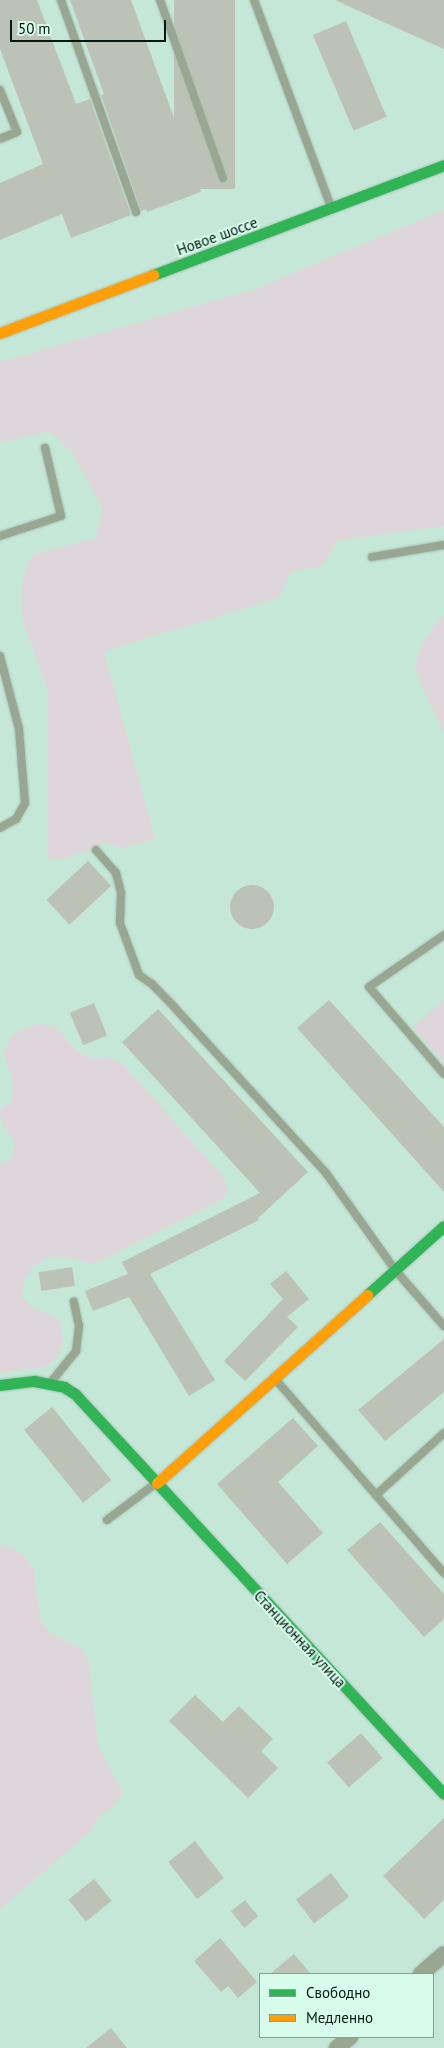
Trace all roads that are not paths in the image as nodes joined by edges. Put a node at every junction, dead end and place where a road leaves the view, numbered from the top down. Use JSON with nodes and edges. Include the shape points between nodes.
{"nodes":[{"id":1,"x":61,"y":0,"type":"edge"},
{"id":2,"x":160,"y":0,"type":"edge"},
{"id":3,"x":254,"y":0,"type":"edge"},
{"id":4,"x":0,"y":90,"type":"edge"},
{"id":5,"x":0,"y":138,"type":"edge"},
{"id":6,"x":444,"y":165,"type":"edge"},
{"id":7,"x":223,"y":178,"type":"dead end"},
{"id":8,"x":332,"y":209,"type":"junction"},
{"id":9,"x":136,"y":212,"type":"dead end"},
{"id":10,"x":0,"y":333,"type":"edge"},
{"id":11,"x":45,"y":448,"type":"dead end"},
{"id":12,"x":0,"y":536,"type":"edge"},
{"id":13,"x":444,"y":545,"type":"edge"},
{"id":14,"x":372,"y":557,"type":"dead end"},
{"id":15,"x":0,"y":656,"type":"edge"},
{"id":16,"x":0,"y":828,"type":"edge"},
{"id":17,"x":96,"y":850,"type":"dead end"},
{"id":18,"x":444,"y":936,"type":"edge"},
{"id":19,"x":444,"y":1074,"type":"edge"},
{"id":20,"x":444,"y":1226,"type":"edge"},
{"id":21,"x":396,"y":1271,"type":"junction"},
{"id":22,"x":74,"y":1302,"type":"dead end"},
{"id":23,"x":444,"y":1326,"type":"edge"},
{"id":24,"x":275,"y":1378,"type":"junction"},
{"id":25,"x":50,"y":1384,"type":"junction"},
{"id":26,"x":0,"y":1385,"type":"edge"},
{"id":27,"x":444,"y":1433,"type":"edge"},
{"id":28,"x":157,"y":1483,"type":"junction"},
{"id":29,"x":376,"y":1495,"type":"junction"},
{"id":30,"x":107,"y":1520,"type":"dead end"},
{"id":31,"x":444,"y":1573,"type":"edge"},
{"id":32,"x":444,"y":1794,"type":"edge"},
{"id":33,"x":444,"y":1954,"type":"edge"},
{"id":34,"x":422,"y":1973,"type":"edge"},
{"id":35,"x":349,"y":2038,"type":"edge"},
{"id":36,"x":338,"y":2048,"type":"edge"}],
"edges":[{"from":1,"to":9,"type":"lane"},
{"from":2,"to":7,"type":"lane"},
{"from":3,"to":8,"type":"lane"},
{"from":4,"to":5,"type":"lane","via":[[17,132]]},
{"from":6,"to":8,"type":"street","name":"Новое шоссе"},
{"from":8,"to":10,"type":"street","name":"Новое шоссе"},
{"from":11,"to":12,"type":"lane","via":[[61,516]]},
{"from":13,"to":14,"type":"lane"},
{"from":15,"to":16,"type":"lane","via":[[19,729],[25,803],[16,819]]},
{"from":17,"to":21,"type":"lane","via":[[116,873],[121,893],[120,923],[138,976],[152,984],[174,1007],[326,1173]]},
{"from":18,"to":19,"type":"lane","via":[[369,987]]},
{"from":20,"to":21,"type":"street"},
{"from":21,"to":23,"type":"lane"},
{"from":21,"to":24,"type":"street"},
{"from":22,"to":25,"type":"lane","via":[[79,1326],[76,1351]]},
{"from":24,"to":28,"type":"street"},
{"from":24,"to":29,"type":"lane"},
{"from":25,"to":26,"type":"street","via":[[34,1381]]},
{"from":25,"to":28,"type":"street","name":"Станционная улица","via":[[75,1394]]},
{"from":27,"to":29,"type":"lane"},
{"from":28,"to":30,"type":"lane"},
{"from":28,"to":32,"type":"street","name":"Станционная улица"},
{"from":29,"to":31,"type":"lane"},
{"from":33,"to":34,"type":"street"},
{"from":35,"to":36,"type":"street"}]}
